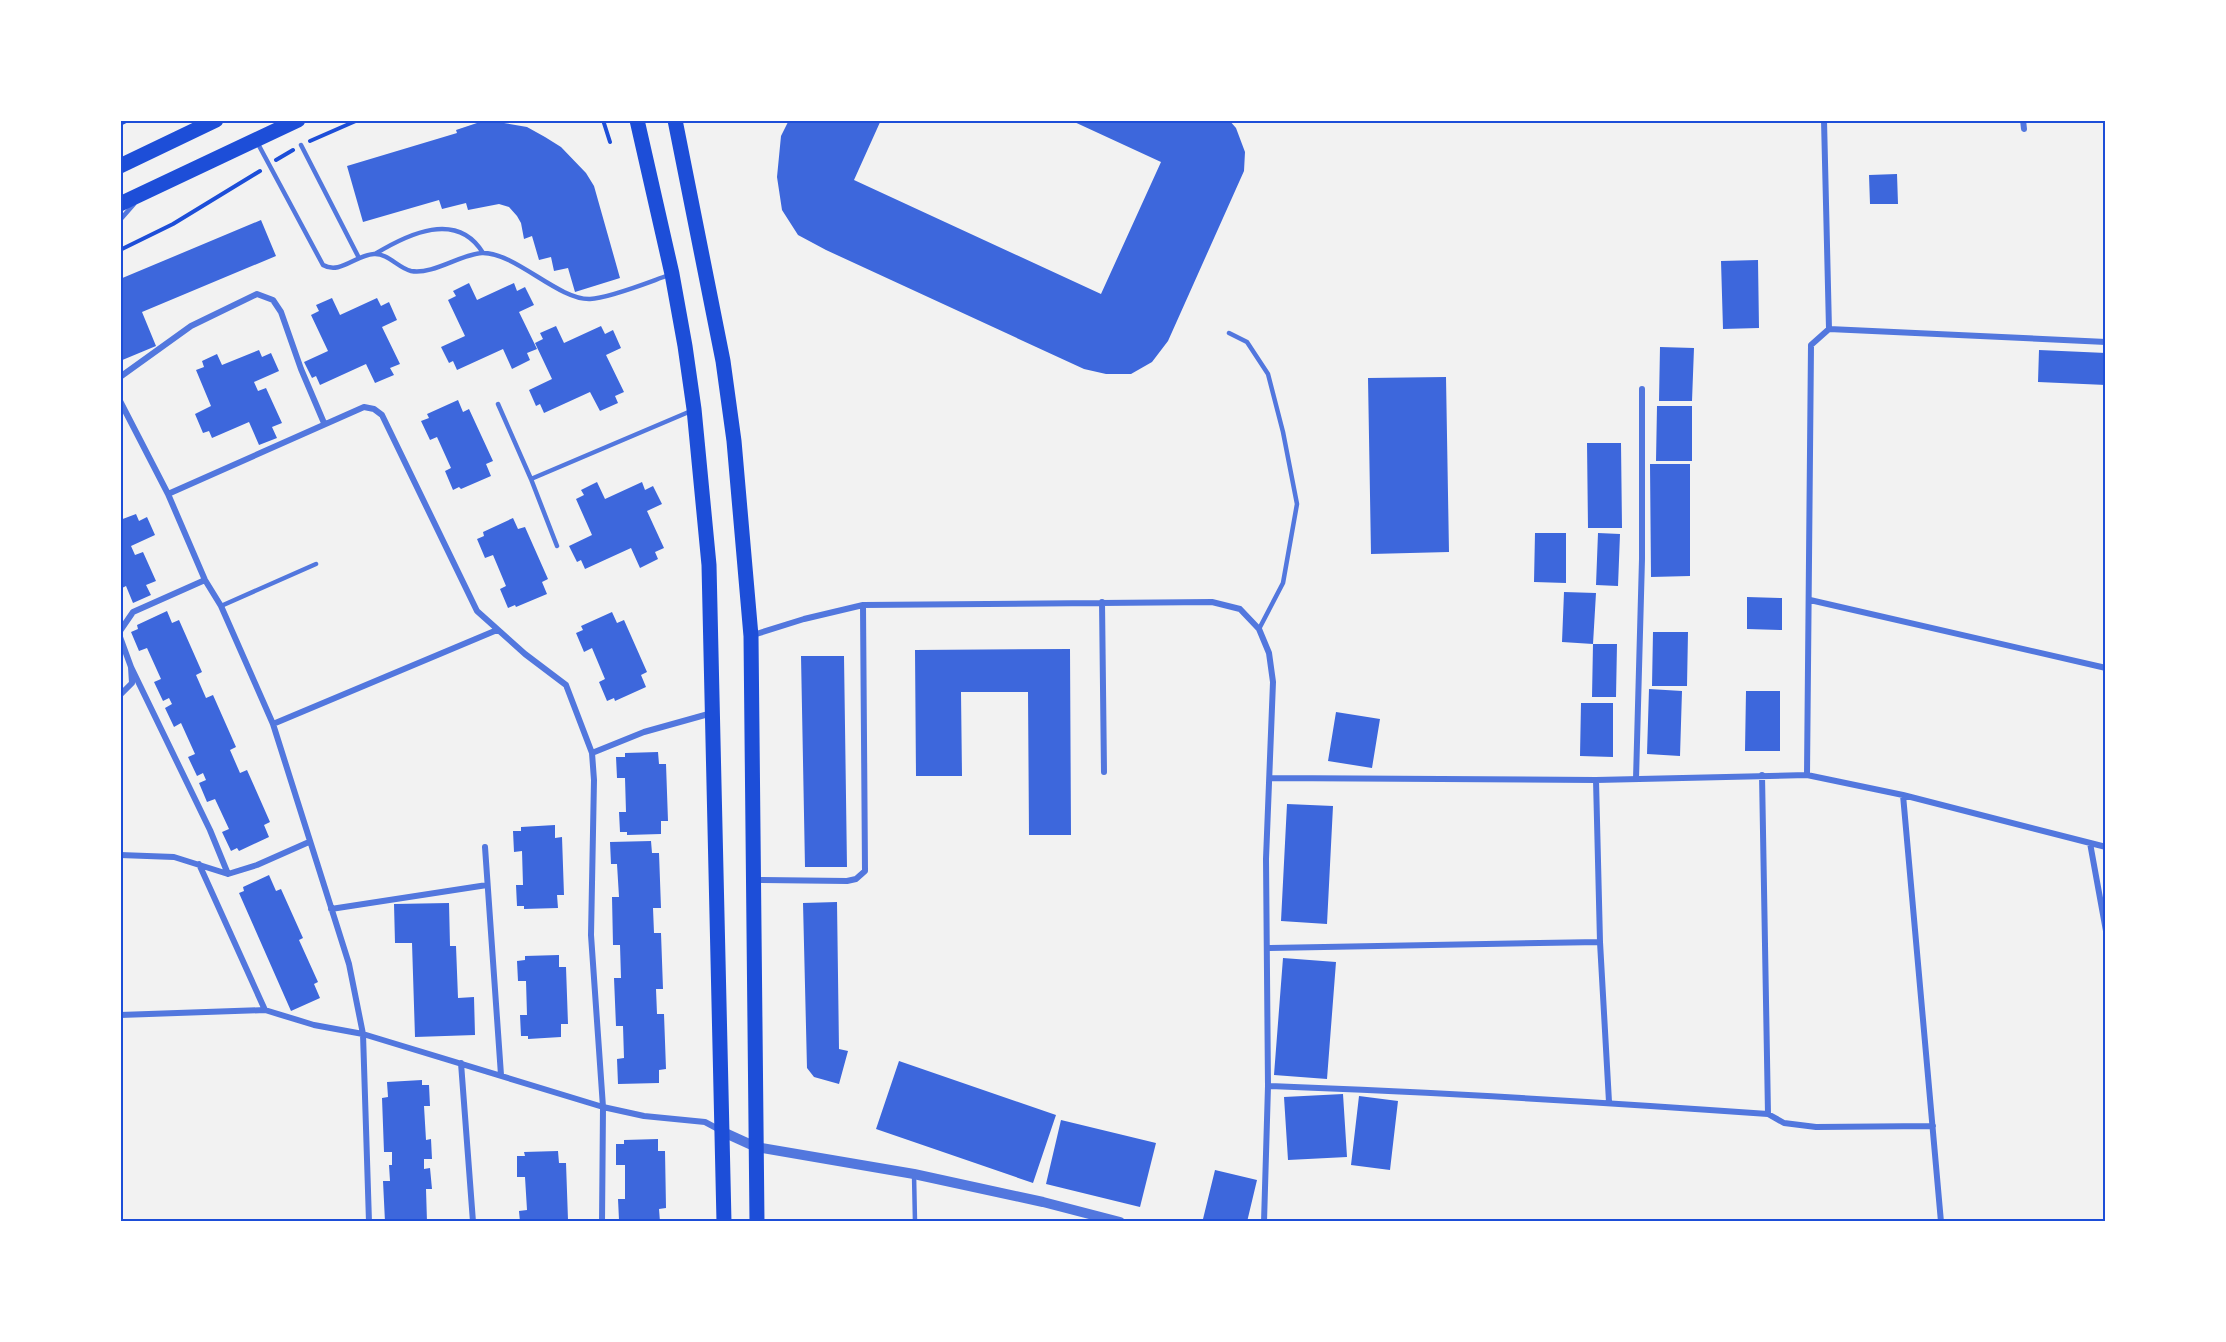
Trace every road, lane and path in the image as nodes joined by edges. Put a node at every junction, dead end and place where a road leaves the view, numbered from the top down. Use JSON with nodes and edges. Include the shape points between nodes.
{"nodes":[{"id":1,"x":128,"y":120,"type":"edge"},
{"id":2,"x":216,"y":120,"type":"edge"},
{"id":3,"x":298,"y":120,"type":"edge"},
{"id":4,"x":358,"y":120,"type":"edge"},
{"id":5,"x":603,"y":120,"type":"edge"},
{"id":6,"x":675,"y":120,"type":"edge"},
{"id":7,"x":1824,"y":120,"type":"edge"},
{"id":8,"x":2023,"y":120,"type":"edge"},
{"id":9,"x":637,"y":121,"type":"edge"},
{"id":10,"x":120,"y":124,"type":"edge"},
{"id":11,"x":2024,"y":129,"type":"dead end"},
{"id":12,"x":256,"y":140,"type":"junction"},
{"id":13,"x":610,"y":142,"type":"dead end"},
{"id":14,"x":301,"y":145,"type":"junction"},
{"id":15,"x":272,"y":163,"type":"dead end"},
{"id":16,"x":120,"y":166,"type":"edge"},
{"id":17,"x":262,"y":169,"type":"dead end"},
{"id":18,"x":144,"y":192,"type":"junction"},
{"id":19,"x":120,"y":204,"type":"edge"},
{"id":20,"x":120,"y":220,"type":"edge"},
{"id":21,"x":120,"y":250,"type":"edge"},
{"id":22,"x":483,"y":253,"type":"junction"},
{"id":23,"x":375,"y":254,"type":"junction"},
{"id":24,"x":359,"y":258,"type":"junction"},
{"id":25,"x":672,"y":274,"type":"junction"},
{"id":26,"x":1829,"y":329,"type":"junction"},
{"id":27,"x":1229,"y":333,"type":"dead end"},
{"id":28,"x":2106,"y":342,"type":"edge"},
{"id":29,"x":120,"y":377,"type":"edge"},
{"id":30,"x":1642,"y":389,"type":"dead end"},
{"id":31,"x":120,"y":401,"type":"edge"},
{"id":32,"x":498,"y":404,"type":"dead end"},
{"id":33,"x":694,"y":410,"type":"junction"},
{"id":34,"x":324,"y":423,"type":"junction"},
{"id":35,"x":531,"y":479,"type":"junction"},
{"id":36,"x":168,"y":494,"type":"junction"},
{"id":37,"x":557,"y":546,"type":"dead end"},
{"id":38,"x":316,"y":564,"type":"dead end"},
{"id":39,"x":205,"y":580,"type":"junction"},
{"id":40,"x":1810,"y":600,"type":"junction"},
{"id":41,"x":1102,"y":602,"type":"junction"},
{"id":42,"x":863,"y":605,"type":"junction"},
{"id":43,"x":221,"y":606,"type":"junction"},
{"id":44,"x":1259,"y":629,"type":"junction"},
{"id":45,"x":497,"y":630,"type":"junction"},
{"id":46,"x":120,"y":631,"type":"edge"},
{"id":47,"x":751,"y":636,"type":"junction"},
{"id":48,"x":120,"y":637,"type":"edge"},
{"id":49,"x":131,"y":667,"type":"junction"},
{"id":50,"x":2106,"y":668,"type":"edge"},
{"id":51,"x":120,"y":694,"type":"edge"},
{"id":52,"x":712,"y":713,"type":"junction"},
{"id":53,"x":273,"y":724,"type":"junction"},
{"id":54,"x":592,"y":753,"type":"junction"},
{"id":55,"x":1104,"y":772,"type":"dead end"},
{"id":56,"x":1808,"y":775,"type":"junction"},
{"id":57,"x":1762,"y":776,"type":"junction"},
{"id":58,"x":1270,"y":778,"type":"junction"},
{"id":59,"x":1636,"y":779,"type":"junction"},
{"id":60,"x":1596,"y":780,"type":"junction"},
{"id":61,"x":1903,"y":795,"type":"junction"},
{"id":62,"x":309,"y":842,"type":"junction"},
{"id":63,"x":2090,"y":843,"type":"junction"},
{"id":64,"x":484,"y":847,"type":"dead end"},
{"id":65,"x":2106,"y":847,"type":"edge"},
{"id":66,"x":120,"y":855,"type":"edge"},
{"id":67,"x":199,"y":864,"type":"junction"},
{"id":68,"x":228,"y":874,"type":"junction"},
{"id":69,"x":753,"y":880,"type":"junction"},
{"id":70,"x":487,"y":885,"type":"junction"},
{"id":71,"x":331,"y":909,"type":"junction"},
{"id":72,"x":2106,"y":931,"type":"edge"},
{"id":73,"x":1600,"y":942,"type":"junction"},
{"id":74,"x":1267,"y":948,"type":"junction"},
{"id":75,"x":265,"y":1010,"type":"junction"},
{"id":76,"x":120,"y":1015,"type":"edge"},
{"id":77,"x":363,"y":1034,"type":"junction"},
{"id":78,"x":461,"y":1063,"type":"junction"},
{"id":79,"x":501,"y":1074,"type":"junction"},
{"id":80,"x":1268,"y":1086,"type":"junction"},
{"id":81,"x":1609,"y":1102,"type":"junction"},
{"id":82,"x":603,"y":1107,"type":"junction"},
{"id":83,"x":1768,"y":1114,"type":"junction"},
{"id":84,"x":1933,"y":1126,"type":"junction"},
{"id":85,"x":723,"y":1132,"type":"junction"},
{"id":86,"x":756,"y":1147,"type":"junction"},
{"id":87,"x":914,"y":1174,"type":"junction"},
{"id":88,"x":369,"y":1222,"type":"edge"},
{"id":89,"x":473,"y":1222,"type":"edge"},
{"id":90,"x":603,"y":1222,"type":"edge"},
{"id":91,"x":724,"y":1222,"type":"edge"},
{"id":92,"x":757,"y":1222,"type":"edge"},
{"id":93,"x":915,"y":1222,"type":"edge"},
{"id":94,"x":1120,"y":1222,"type":"edge"},
{"id":95,"x":1264,"y":1222,"type":"edge"},
{"id":96,"x":1941,"y":1222,"type":"edge"}],
"edges":[{"from":1,"to":10,"type":"path"},
{"from":2,"to":16,"type":"main road"},
{"from":3,"to":12,"type":"main road"},
{"from":4,"to":14,"type":"path"},
{"from":5,"to":13,"type":"path"},
{"from":6,"to":47,"type":"main road","via":[[723,361]]},
{"from":7,"to":26,"type":"street"},
{"from":8,"to":11,"type":"street"},
{"from":9,"to":25,"type":"main road"},
{"from":12,"to":18,"type":"main road"},
{"from":12,"to":24,"type":"lane","via":[[323,265],[339,268]]},
{"from":14,"to":15,"type":"path"},
{"from":14,"to":24,"type":"lane"},
{"from":17,"to":21,"type":"path","via":[[173,224]]},
{"from":18,"to":19,"type":"main road"},
{"from":18,"to":20,"type":"lane"},
{"from":22,"to":23,"type":"lane","via":[[436,268],[411,271]]},
{"from":22,"to":23,"type":"lane","via":[[477,242],[457,230],[440,228],[419,232]]},
{"from":22,"to":25,"type":"lane","via":[[526,269],[573,296],[591,299]]},
{"from":23,"to":24,"type":"lane"},
{"from":25,"to":33,"type":"main road"},
{"from":26,"to":28,"type":"street"},
{"from":26,"to":40,"type":"street","via":[[1810,345]]},
{"from":27,"to":44,"type":"lane","via":[[1247,342],[1268,374],[1297,504],[1283,584]]},
{"from":29,"to":34,"type":"street","via":[[191,326],[257,294],[273,300],[281,312]]},
{"from":30,"to":59,"type":"street"},
{"from":31,"to":36,"type":"street"},
{"from":32,"to":35,"type":"lane"},
{"from":33,"to":35,"type":"lane"},
{"from":33,"to":52,"type":"main road","via":[[709,565]]},
{"from":34,"to":36,"type":"street"},
{"from":34,"to":45,"type":"street","via":[[364,407],[382,415],[477,611]]},
{"from":35,"to":37,"type":"lane"},
{"from":36,"to":39,"type":"street"},
{"from":38,"to":43,"type":"lane"},
{"from":39,"to":43,"type":"street"},
{"from":39,"to":46,"type":"street","via":[[133,612]]},
{"from":40,"to":50,"type":"street"},
{"from":40,"to":56,"type":"street"},
{"from":41,"to":42,"type":"street"},
{"from":41,"to":44,"type":"street","via":[[1212,602],[1240,609]]},
{"from":41,"to":55,"type":"street"},
{"from":42,"to":47,"type":"street","via":[[804,618]]},
{"from":42,"to":69,"type":"street","via":[[865,871],[848,881]]},
{"from":43,"to":53,"type":"street"},
{"from":44,"to":58,"type":"street","via":[[1272,667]]},
{"from":45,"to":53,"type":"street"},
{"from":45,"to":54,"type":"street","via":[[566,685]]},
{"from":47,"to":69,"type":"main road"},
{"from":48,"to":49,"type":"street"},
{"from":49,"to":51,"type":"street","via":[[132,682]]},
{"from":49,"to":68,"type":"street"},
{"from":52,"to":54,"type":"street","via":[[644,732]]},
{"from":52,"to":85,"type":"main road"},
{"from":53,"to":62,"type":"street"},
{"from":54,"to":82,"type":"street","via":[[591,935]]},
{"from":56,"to":57,"type":"street"},
{"from":56,"to":61,"type":"street"},
{"from":57,"to":59,"type":"street"},
{"from":57,"to":83,"type":"street"},
{"from":58,"to":60,"type":"street"},
{"from":58,"to":74,"type":"street"},
{"from":59,"to":60,"type":"street"},
{"from":60,"to":73,"type":"street"},
{"from":61,"to":63,"type":"street"},
{"from":61,"to":84,"type":"street"},
{"from":62,"to":68,"type":"street"},
{"from":62,"to":71,"type":"street"},
{"from":63,"to":65,"type":"street"},
{"from":63,"to":72,"type":"street"},
{"from":64,"to":70,"type":"street"},
{"from":66,"to":67,"type":"street","via":[[174,857]]},
{"from":67,"to":68,"type":"street"},
{"from":67,"to":75,"type":"street"},
{"from":69,"to":86,"type":"main road"},
{"from":70,"to":71,"type":"street"},
{"from":70,"to":79,"type":"street"},
{"from":71,"to":77,"type":"street","via":[[349,964]]},
{"from":73,"to":74,"type":"street"},
{"from":73,"to":81,"type":"street"},
{"from":74,"to":80,"type":"street"},
{"from":75,"to":76,"type":"street"},
{"from":75,"to":77,"type":"street"},
{"from":77,"to":78,"type":"street"},
{"from":77,"to":88,"type":"street"},
{"from":78,"to":79,"type":"street"},
{"from":78,"to":89,"type":"street"},
{"from":79,"to":82,"type":"street"},
{"from":80,"to":81,"type":"street"},
{"from":80,"to":95,"type":"street"},
{"from":81,"to":83,"type":"street"},
{"from":82,"to":85,"type":"street","via":[[705,1122]]},
{"from":82,"to":90,"type":"street"},
{"from":83,"to":84,"type":"street","via":[[1784,1123],[1816,1127]]},
{"from":84,"to":96,"type":"street"},
{"from":85,"to":86,"type":"street"},
{"from":85,"to":91,"type":"main road"},
{"from":86,"to":87,"type":"street"},
{"from":86,"to":92,"type":"main road"},
{"from":87,"to":93,"type":"lane"},
{"from":87,"to":94,"type":"street"}]}
